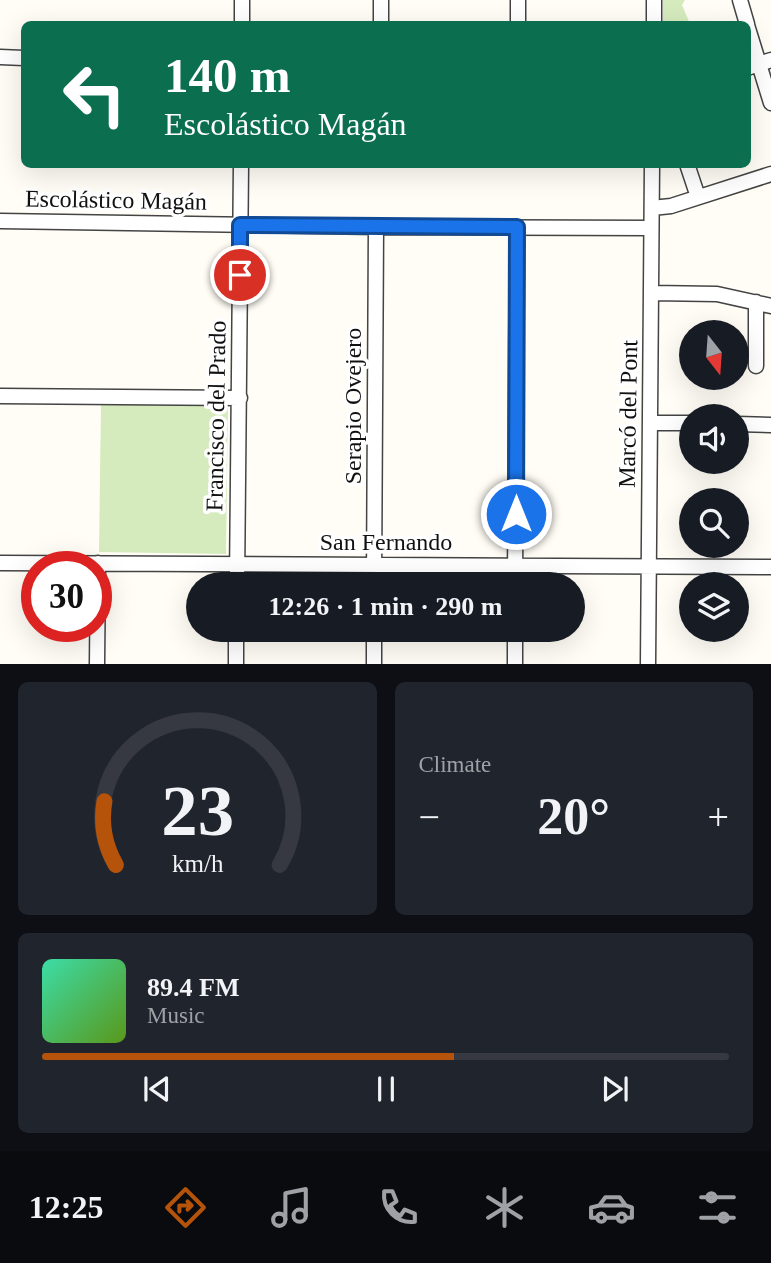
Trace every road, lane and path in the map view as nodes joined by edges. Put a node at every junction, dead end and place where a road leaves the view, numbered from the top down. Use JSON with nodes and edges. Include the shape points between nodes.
{"nodes":[{"id":1,"x":242,"y":0,"type":"edge"},
{"id":2,"x":382,"y":0,"type":"edge"},
{"id":3,"x":518,"y":0,"type":"edge"},
{"id":4,"x":654,"y":0,"type":"edge"},
{"id":5,"x":740,"y":0,"type":"edge"},
{"id":6,"x":242,"y":21,"type":"edge"},
{"id":7,"x":382,"y":21,"type":"edge"},
{"id":8,"x":518,"y":21,"type":"edge"},
{"id":9,"x":654,"y":21,"type":"edge"},
{"id":10,"x":746,"y":21,"type":"edge"},
{"id":11,"x":751,"y":38,"type":"edge"},
{"id":12,"x":0,"y":57,"type":"edge"},
{"id":13,"x":21,"y":58,"type":"edge"},
{"id":14,"x":759,"y":64,"type":"edge"},
{"id":15,"x":771,"y":103,"type":"edge"},
{"id":16,"x":241,"y":168,"type":"edge"},
{"id":17,"x":652,"y":168,"type":"edge"},
{"id":18,"x":688,"y":168,"type":"edge"},
{"id":19,"x":771,"y":174,"type":"edge"},
{"id":20,"x":698,"y":197,"type":"junction"},
{"id":21,"x":652,"y":208,"type":"junction"},
{"id":22,"x":0,"y":221,"type":"edge"},
{"id":23,"x":240,"y":225,"type":"junction"},
{"id":24,"x":376,"y":227,"type":"junction"},
{"id":25,"x":517,"y":227,"type":"junction"},
{"id":26,"x":651,"y":228,"type":"junction"},
{"id":27,"x":652,"y":293,"type":"junction"},
{"id":28,"x":756,"y":302,"type":"junction"},
{"id":29,"x":771,"y":306,"type":"edge"},
{"id":30,"x":757,"y":366,"type":"dead end"},
{"id":31,"x":0,"y":396,"type":"edge"},
{"id":32,"x":240,"y":398,"type":"junction"},
{"id":33,"x":650,"y":423,"type":"junction"},
{"id":34,"x":679,"y":424,"type":"edge"},
{"id":35,"x":749,"y":425,"type":"edge"},
{"id":36,"x":771,"y":425,"type":"edge"},
{"id":37,"x":0,"y":563,"type":"edge"},
{"id":38,"x":21,"y":563,"type":"edge"},
{"id":39,"x":112,"y":563,"type":"edge"},
{"id":40,"x":237,"y":564,"type":"junction"},
{"id":41,"x":374,"y":564,"type":"junction"},
{"id":42,"x":515,"y":566,"type":"junction"},
{"id":43,"x":648,"y":567,"type":"junction"},
{"id":44,"x":771,"y":567,"type":"edge"},
{"id":45,"x":237,"y":572,"type":"edge"},
{"id":46,"x":374,"y":572,"type":"edge"},
{"id":47,"x":515,"y":572,"type":"edge"},
{"id":48,"x":97,"y":642,"type":"edge"},
{"id":49,"x":236,"y":642,"type":"edge"},
{"id":50,"x":374,"y":642,"type":"edge"},
{"id":51,"x":515,"y":642,"type":"edge"},
{"id":52,"x":97,"y":664,"type":"edge"},
{"id":53,"x":236,"y":664,"type":"edge"},
{"id":54,"x":374,"y":664,"type":"edge"},
{"id":55,"x":515,"y":664,"type":"edge"},
{"id":56,"x":648,"y":664,"type":"edge"}],
"edges":[{"from":1,"to":6,"type":"street"},
{"from":2,"to":7,"type":"street"},
{"from":3,"to":8,"type":"street"},
{"from":4,"to":9,"type":"street"},
{"from":5,"to":10,"type":"street"},
{"from":11,"to":14,"type":"street"},
{"from":12,"to":13,"type":"street"},
{"from":14,"to":15,"type":"street"},
{"from":16,"to":23,"type":"street","name":"Francisco del Prado"},
{"from":17,"to":21,"type":"street","name":"Marcó del Pont"},
{"from":18,"to":20,"type":"street"},
{"from":19,"to":20,"type":"street"},
{"from":20,"to":21,"type":"street"},
{"from":21,"to":26,"type":"street","name":"Marcó del Pont"},
{"from":22,"to":23,"type":"street","name":"Escolástico Magán"},
{"from":23,"to":24,"type":"street","name":"Escolástico Magán"},
{"from":23,"to":32,"type":"street","name":"Francisco del Prado"},
{"from":24,"to":25,"type":"street","name":"Escolástico Magán"},
{"from":24,"to":41,"type":"street","name":"Serapio Ovejero"},
{"from":25,"to":26,"type":"street","name":"Escolástico Magán"},
{"from":25,"to":42,"type":"street"},
{"from":26,"to":27,"type":"street","name":"Marcó del Pont"},
{"from":27,"to":28,"type":"street","via":[[717,294]]},
{"from":27,"to":33,"type":"street","name":"Marcó del Pont"},
{"from":28,"to":29,"type":"street"},
{"from":28,"to":30,"type":"street"},
{"from":31,"to":32,"type":"street"},
{"from":32,"to":40,"type":"street","name":"Francisco del Prado"},
{"from":33,"to":34,"type":"street"},
{"from":33,"to":43,"type":"street","name":"Marcó del Pont"},
{"from":35,"to":36,"type":"street"},
{"from":37,"to":38,"type":"street","name":"San Fernando"},
{"from":39,"to":40,"type":"street","name":"San Fernando"},
{"from":40,"to":41,"type":"street","name":"San Fernando"},
{"from":40,"to":45,"type":"street","name":"Francisco del Prado"},
{"from":41,"to":42,"type":"street","name":"San Fernando"},
{"from":41,"to":46,"type":"street","name":"Serapio Ovejero"},
{"from":42,"to":43,"type":"street","name":"San Fernando"},
{"from":42,"to":47,"type":"street"},
{"from":43,"to":44,"type":"street","name":"San Fernando"},
{"from":43,"to":56,"type":"street","name":"Marcó del Pont"},
{"from":48,"to":52,"type":"street"},
{"from":49,"to":53,"type":"street"},
{"from":50,"to":54,"type":"street"},
{"from":51,"to":55,"type":"street"}]}
